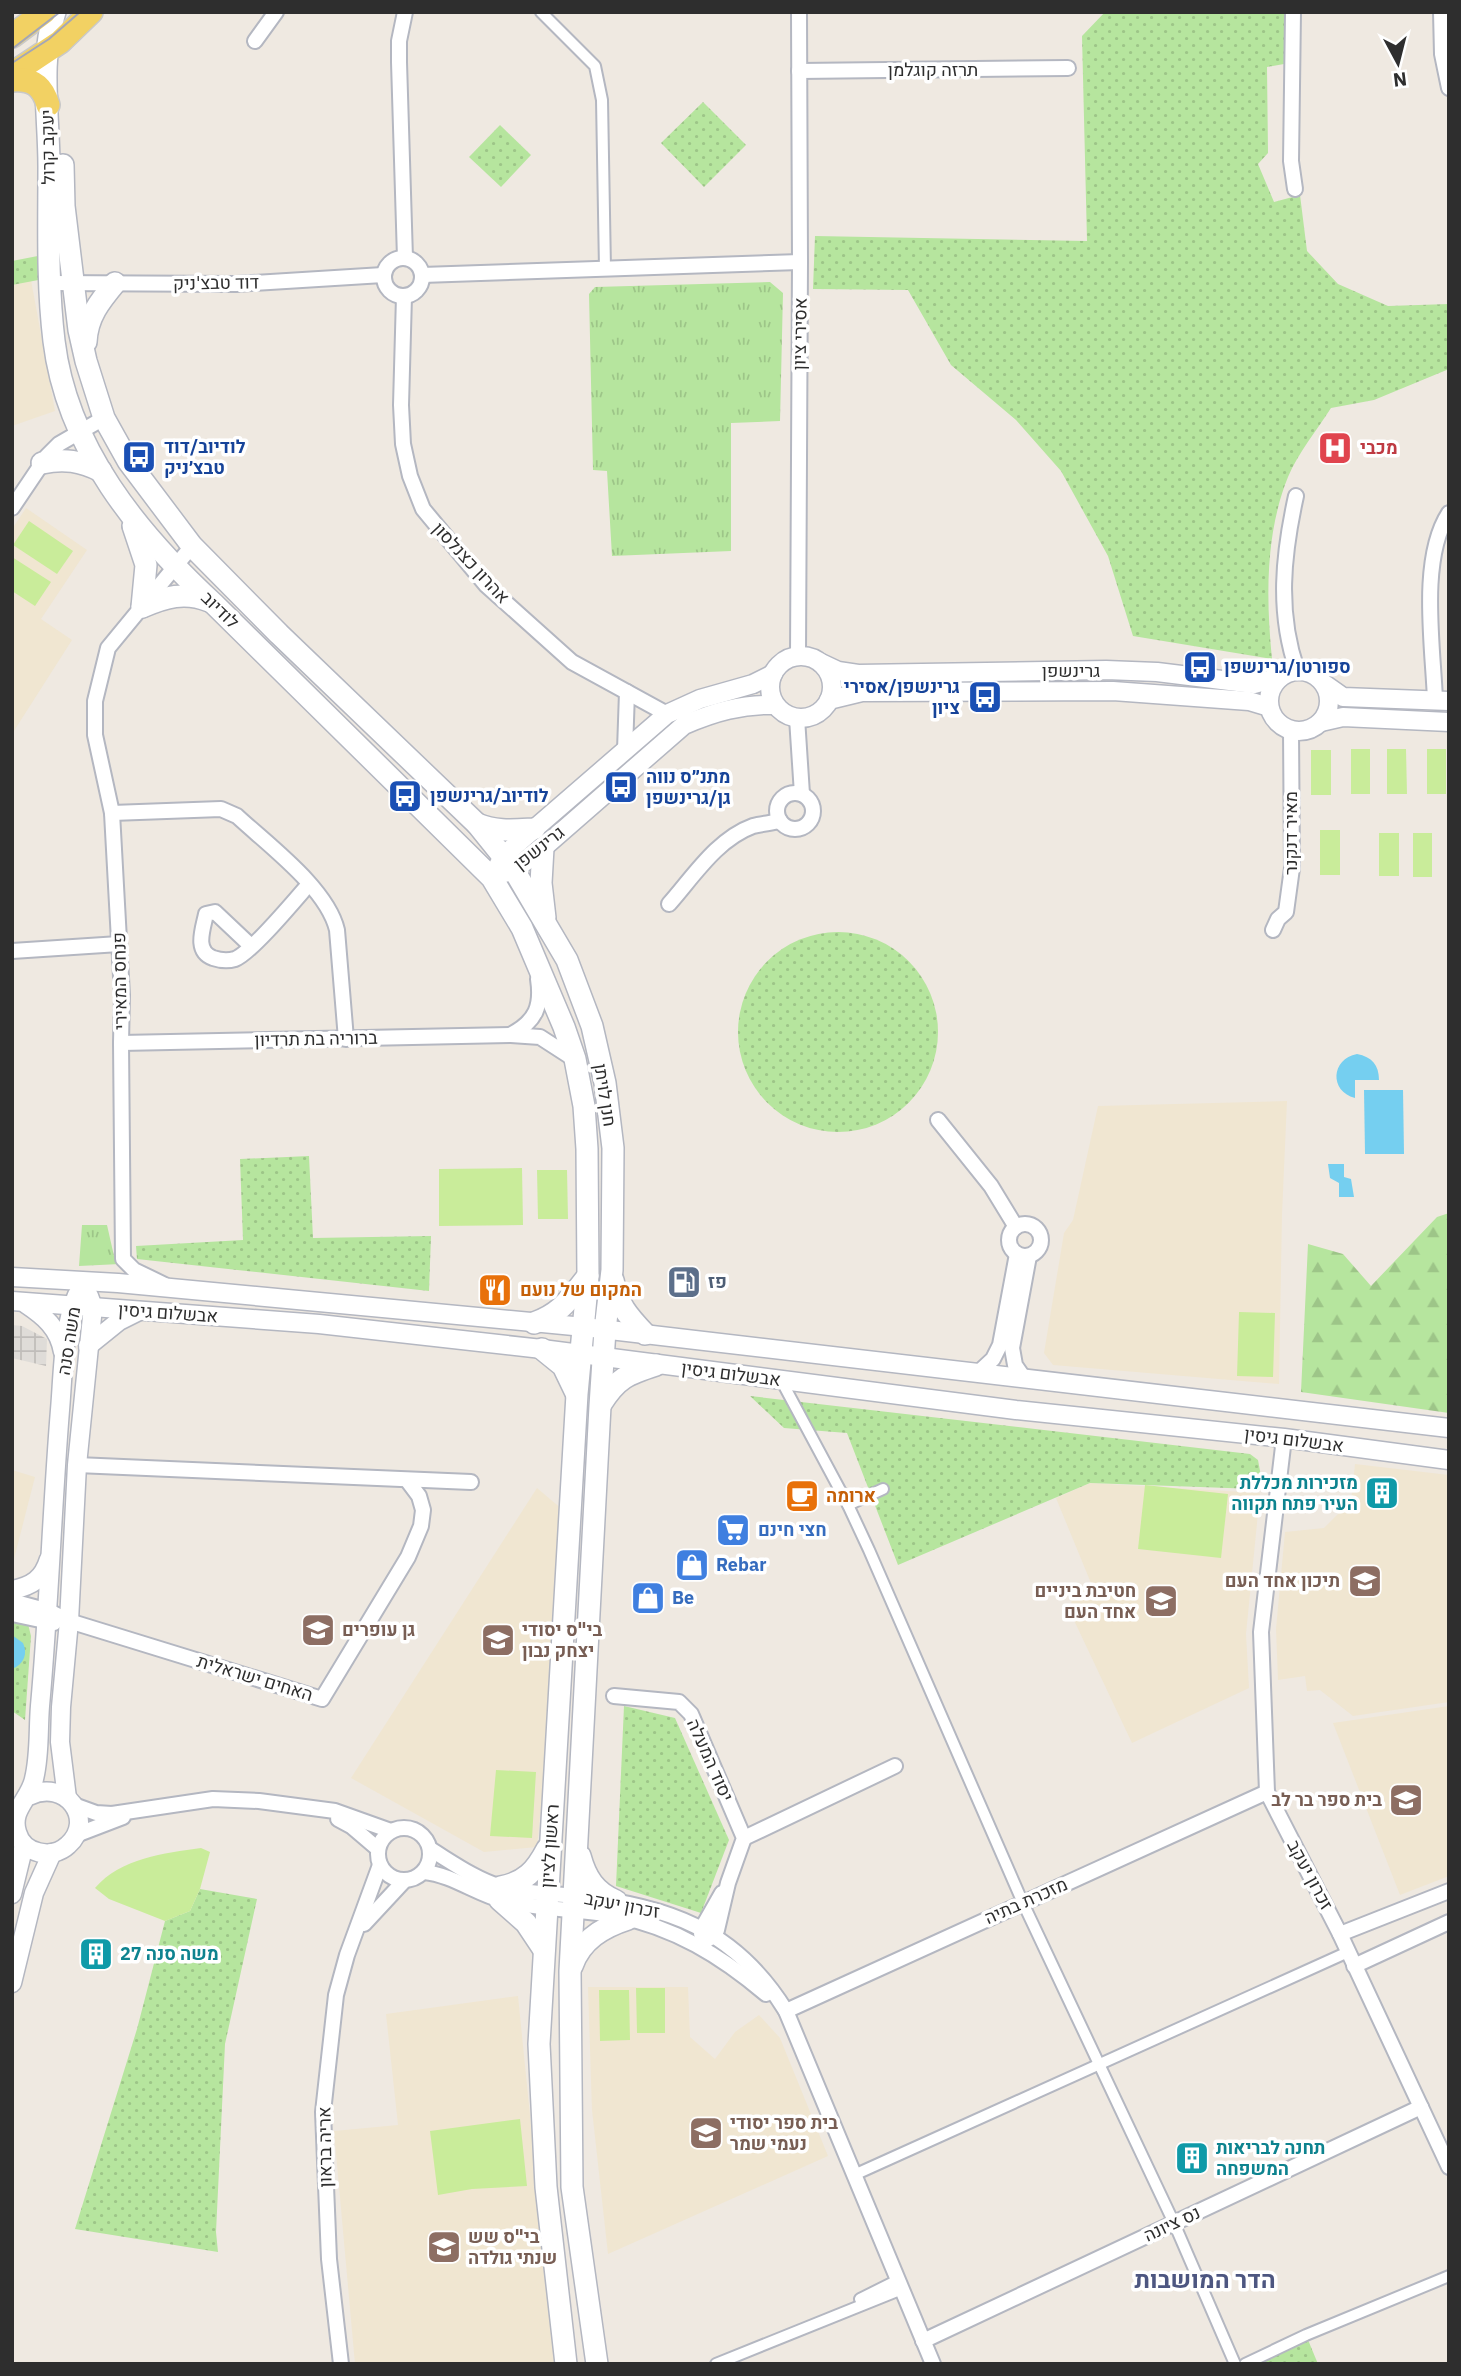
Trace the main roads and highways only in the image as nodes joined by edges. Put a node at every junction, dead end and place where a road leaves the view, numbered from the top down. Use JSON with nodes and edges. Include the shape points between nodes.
{"nodes":[{"id":1,"x":44,"y":12,"type":"edge"},
{"id":2,"x":57,"y":12,"type":"edge"},
{"id":3,"x":91,"y":12,"type":"edge"},
{"id":4,"x":12,"y":36,"type":"edge"},
{"id":5,"x":53,"y":47,"type":"junction"},
{"id":6,"x":12,"y":74,"type":"edge"},
{"id":7,"x":12,"y":80,"type":"edge"},
{"id":8,"x":48,"y":105,"type":"junction"},
{"id":9,"x":74,"y":282,"type":"joint"},
{"id":10,"x":49,"y":283,"type":"joint"},
{"id":11,"x":115,"y":283,"type":"road end"},
{"id":12,"x":86,"y":361,"type":"junction"},
{"id":13,"x":42,"y":463,"type":"road end"},
{"id":14,"x":101,"y":471,"type":"junction"},
{"id":15,"x":128,"y":511,"type":"junction"},
{"id":16,"x":215,"y":604,"type":"junction"},
{"id":17,"x":477,"y":824,"type":"junction"},
{"id":18,"x":508,"y":863,"type":"joint"},
{"id":19,"x":492,"y":878,"type":"joint"},
{"id":20,"x":546,"y":927,"type":"junction"},
{"id":21,"x":612,"y":1270,"type":"junction"},
{"id":22,"x":588,"y":1276,"type":"junction"},
{"id":23,"x":534,"y":1323,"type":"road end"},
{"id":24,"x":594,"y":1329,"type":"junction"},
{"id":25,"x":645,"y":1334,"type":"road end"},
{"id":26,"x":542,"y":1349,"type":"road end"},
{"id":27,"x":604,"y":1357,"type":"joint"},
{"id":28,"x":656,"y":1365,"type":"road end"},
{"id":29,"x":577,"y":1394,"type":"junction"},
{"id":30,"x":600,"y":1406,"type":"junction"},
{"id":31,"x":550,"y":1844,"type":"junction"},
{"id":32,"x":577,"y":1847,"type":"junction"},
{"id":33,"x":616,"y":1901,"type":"road end"},
{"id":34,"x":628,"y":1919,"type":"road end"},
{"id":35,"x":544,"y":1950,"type":"junction"},
{"id":36,"x":570,"y":1971,"type":"junction"},
{"id":37,"x":566,"y":2364,"type":"edge"},
{"id":38,"x":597,"y":2364,"type":"edge"}],
"edges":[{"from":1,"to":4,"type":"main road"},
{"from":2,"to":5,"type":"main road","name":"יעקב קרול"},
{"from":3,"to":5,"type":"main road"},
{"from":5,"to":6,"type":"main road"},
{"from":5,"to":8,"type":"main road","name":"יעקב קרול"},
{"from":5,"to":9,"type":"main road","name":"יעקב קרול"},
{"from":7,"to":8,"type":"main road","via":[[35,83]]},
{"from":8,"to":10,"type":"main road","name":"יעקב קרול"},
{"from":9,"to":12,"type":"main road","name":"לודיוב"},
{"from":10,"to":14,"type":"main road","name":"לודיוב","via":[[61,376],[79,431]]},
{"from":11,"to":12,"type":"main road","via":[[90,318]]},
{"from":12,"to":17,"type":"main road","name":"לודיוב","via":[[104,418],[128,461],[192,546]]},
{"from":13,"to":14,"type":"main road","via":[[74,461]]},
{"from":14,"to":15,"type":"main road","name":"לודיוב"},
{"from":15,"to":16,"type":"main road","name":"לודיוב","via":[[175,567]]},
{"from":15,"to":16,"type":"main road","via":[[146,565],[142,607],[176,595]]},
{"from":16,"to":19,"type":"main road","name":"לודיוב"},
{"from":17,"to":18,"type":"main road","name":"לודיוב"},
{"from":17,"to":20,"type":"main road","via":[[538,838]]},
{"from":18,"to":20,"type":"main road","name":"חנן לויתן"},
{"from":19,"to":22,"type":"main road","name":"חנן לויתן","via":[[536,958],[575,1059],[587,1149]]},
{"from":20,"to":21,"type":"main road","name":"חנן לויתן","via":[[567,960],[584,1004],[605,1083],[613,1149]]},
{"from":21,"to":24,"type":"main road","name":"חנן לויתן"},
{"from":21,"to":25,"type":"main road","via":[[616,1297]]},
{"from":22,"to":23,"type":"main road","via":[[563,1308]]},
{"from":22,"to":24,"type":"main road","name":"חנן לויתן"},
{"from":24,"to":27,"type":"main road","name":"חנן לויתן"},
{"from":24,"to":29,"type":"main road","name":"ראשון לציון","via":[[581,1354]]},
{"from":26,"to":29,"type":"main road","via":[[563,1366]]},
{"from":27,"to":30,"type":"main road","name":"ראשון לציון"},
{"from":28,"to":30,"type":"main road","via":[[624,1376]]},
{"from":29,"to":31,"type":"main road","name":"ראשון לציון"},
{"from":30,"to":32,"type":"main road","name":"ראשון לציון"},
{"from":31,"to":35,"type":"main road","name":"ראשון לציון"},
{"from":31,"to":35,"type":"main road","via":[[528,1876],[500,1893]]},
{"from":32,"to":33,"type":"main road","via":[[591,1883]]},
{"from":32,"to":36,"type":"main road","name":"ראשון לציון"},
{"from":34,"to":36,"type":"main road","via":[[591,1937]]},
{"from":35,"to":37,"type":"main road","name":"ראשון לציון","via":[[538,2044],[545,2175]]},
{"from":36,"to":38,"type":"main road","name":"ראשון לציון","via":[[572,2188]]}]}
